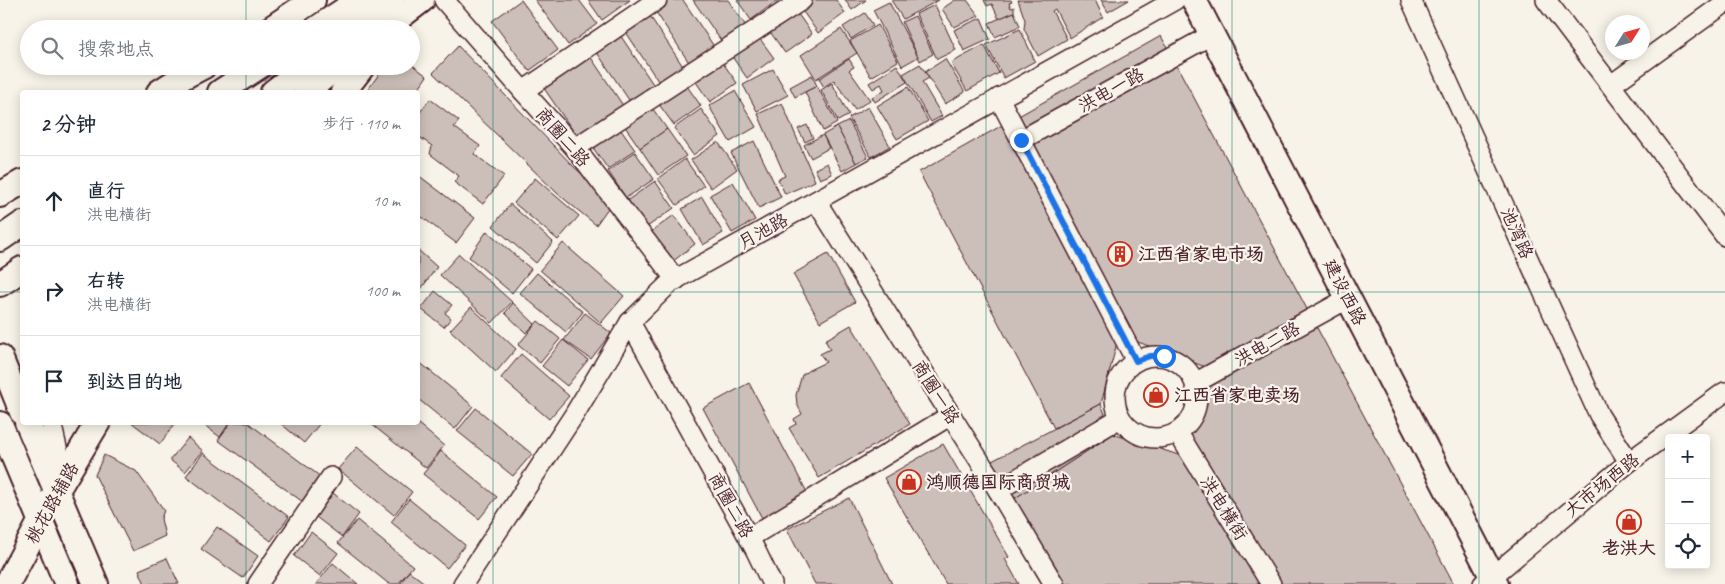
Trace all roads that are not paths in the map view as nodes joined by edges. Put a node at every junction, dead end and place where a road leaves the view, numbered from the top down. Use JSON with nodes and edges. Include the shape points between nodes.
{"nodes":[{"id":1,"x":314,"y":0,"type":"edge"},
{"id":2,"x":359,"y":0,"type":"edge"},
{"id":3,"x":392,"y":0,"type":"edge"},
{"id":4,"x":422,"y":0,"type":"edge"},
{"id":5,"x":432,"y":0,"type":"edge"},
{"id":6,"x":444,"y":0,"type":"edge"},
{"id":7,"x":657,"y":0,"type":"edge"},
{"id":8,"x":802,"y":0,"type":"edge"},
{"id":9,"x":1175,"y":0,"type":"edge"},
{"id":10,"x":1181,"y":0,"type":"edge"},
{"id":11,"x":1194,"y":0,"type":"edge"},
{"id":12,"x":1411,"y":0,"type":"edge"},
{"id":13,"x":1546,"y":0,"type":"edge"},
{"id":14,"x":1725,"y":3,"type":"edge"},
{"id":15,"x":284,"y":20,"type":"edge"},
{"id":16,"x":329,"y":20,"type":"edge"},
{"id":17,"x":366,"y":20,"type":"edge"},
{"id":18,"x":396,"y":20,"type":"edge"},
{"id":19,"x":411,"y":20,"type":"edge"},
{"id":20,"x":1202,"y":40,"type":"junction"},
{"id":21,"x":186,"y":75,"type":"edge"},
{"id":22,"x":230,"y":75,"type":"edge"},
{"id":23,"x":246,"y":75,"type":"edge"},
{"id":24,"x":295,"y":75,"type":"edge"},
{"id":25,"x":327,"y":75,"type":"edge"},
{"id":26,"x":357,"y":75,"type":"edge"},
{"id":27,"x":1610,"y":85,"type":"junction"},
{"id":28,"x":162,"y":90,"type":"edge"},
{"id":29,"x":221,"y":90,"type":"edge"},
{"id":30,"x":223,"y":90,"type":"edge"},
{"id":31,"x":276,"y":90,"type":"edge"},
{"id":32,"x":308,"y":90,"type":"edge"},
{"id":33,"x":345,"y":90,"type":"edge"},
{"id":34,"x":523,"y":91,"type":"junction"},
{"id":35,"x":1000,"y":98,"type":"junction"},
{"id":36,"x":1021,"y":140,"type":"junction"},
{"id":37,"x":575,"y":148,"type":"junction"},
{"id":38,"x":20,"y":183,"type":"edge"},
{"id":39,"x":0,"y":195,"type":"edge"},
{"id":40,"x":816,"y":201,"type":"junction"},
{"id":41,"x":20,"y":225,"type":"edge"},
{"id":42,"x":1725,"y":236,"type":"edge"},
{"id":43,"x":0,"y":239,"type":"edge"},
{"id":44,"x":20,"y":269,"type":"edge"},
{"id":45,"x":676,"y":280,"type":"junction"},
{"id":46,"x":0,"y":284,"type":"edge"},
{"id":47,"x":1338,"y":304,"type":"junction"},
{"id":48,"x":630,"y":322,"type":"junction"},
{"id":49,"x":0,"y":357,"type":"edge"},
{"id":50,"x":1136,"y":361,"type":"junction"},
{"id":51,"x":1195,"y":383,"type":"junction"},
{"id":52,"x":1725,"y":392,"type":"edge"},
{"id":53,"x":20,"y":407,"type":"edge"},
{"id":54,"x":951,"y":415,"type":"junction"},
{"id":55,"x":1120,"y":418,"type":"junction"},
{"id":56,"x":0,"y":424,"type":"edge"},
{"id":57,"x":29,"y":425,"type":"edge"},
{"id":58,"x":51,"y":425,"type":"edge"},
{"id":59,"x":96,"y":425,"type":"edge"},
{"id":60,"x":1178,"y":433,"type":"junction"},
{"id":61,"x":1629,"y":462,"type":"junction"},
{"id":62,"x":330,"y":477,"type":"dead end"},
{"id":63,"x":60,"y":485,"type":"junction"},
{"id":64,"x":998,"y":490,"type":"junction"},
{"id":65,"x":41,"y":520,"type":"junction"},
{"id":66,"x":749,"y":538,"type":"junction"},
{"id":67,"x":1487,"y":582,"type":"edge"},
{"id":68,"x":7,"y":584,"type":"edge"},
{"id":69,"x":67,"y":584,"type":"edge"},
{"id":70,"x":96,"y":584,"type":"edge"},
{"id":71,"x":258,"y":584,"type":"edge"},
{"id":72,"x":463,"y":584,"type":"edge"},
{"id":73,"x":772,"y":584,"type":"edge"},
{"id":74,"x":1054,"y":584,"type":"edge"},
{"id":75,"x":1271,"y":584,"type":"edge"}],
"edges":[{"from":1,"to":15,"type":"main road"},
{"from":2,"to":16,"type":"main road"},
{"from":3,"to":17,"type":"main road"},
{"from":4,"to":18,"type":"main road"},
{"from":5,"to":19,"type":"main road"},
{"from":6,"to":34,"type":"street","name":"商圈二路"},
{"from":7,"to":34,"type":"street"},
{"from":8,"to":37,"type":"street"},
{"from":9,"to":35,"type":"street","name":"月池路"},
{"from":10,"to":20,"type":"main road","name":"建设西路"},
{"from":11,"to":67,"type":"main road","name":"建设西路"},
{"from":12,"to":61,"type":"street","name":"池湾路","via":[[1599,415]]},
{"from":13,"to":27,"type":"street"},
{"from":14,"to":27,"type":"street"},
{"from":20,"to":36,"type":"street","name":"洪电一路"},
{"from":20,"to":47,"type":"main road","name":"建设西路"},
{"from":21,"to":28,"type":"main road"},
{"from":22,"to":29,"type":"main road"},
{"from":23,"to":30,"type":"main road"},
{"from":24,"to":31,"type":"main road"},
{"from":25,"to":32,"type":"main road"},
{"from":26,"to":33,"type":"main road"},
{"from":27,"to":42,"type":"street"},
{"from":34,"to":37,"type":"street","name":"商圈二路"},
{"from":35,"to":36,"type":"street"},
{"from":35,"to":40,"type":"street","name":"月池路"},
{"from":36,"to":50,"type":"street"},
{"from":37,"to":45,"type":"street","name":"商圈二路"},
{"from":38,"to":39,"type":"main road"},
{"from":40,"to":45,"type":"street","name":"月池路"},
{"from":40,"to":54,"type":"street","name":"商圈一路"},
{"from":41,"to":43,"type":"main road"},
{"from":44,"to":46,"type":"main road"},
{"from":45,"to":48,"type":"street","name":"月池路"},
{"from":47,"to":51,"type":"street","name":"洪电二路"},
{"from":47,"to":67,"type":"main road","name":"建设西路"},
{"from":48,"to":66,"type":"street","name":"商圈二路"},
{"from":48,"to":72,"type":"street","name":"月池路","via":[[574,416]]},
{"from":49,"to":53,"type":"main road"},
{"from":50,"to":51,"type":"street","via":[[1164,356],[1177,361]]},
{"from":50,"to":55,"type":"street","via":[[1118,380],[1115,406]]},
{"from":51,"to":60,"type":"street","via":[[1196,411]]},
{"from":52,"to":61,"type":"street","name":"大市场西路"},
{"from":54,"to":64,"type":"street","name":"商圈一路"},
{"from":54,"to":66,"type":"street"},
{"from":55,"to":60,"type":"street","via":[[1128,428],[1152,439]]},
{"from":55,"to":64,"type":"street"},
{"from":56,"to":65,"type":"main road"},
{"from":57,"to":63,"type":"main road"},
{"from":58,"to":63,"type":"street"},
{"from":59,"to":63,"type":"main road","name":"桃花路辅路"},
{"from":60,"to":75,"type":"street","name":"洪电横街"},
{"from":61,"to":67,"type":"street","name":"大市场西路"},
{"from":62,"to":71,"type":"street"},
{"from":63,"to":65,"type":"main road","name":"桃花路辅路"},
{"from":63,"to":70,"type":"main road"},
{"from":64,"to":74,"type":"street","name":"商圈一路"},
{"from":65,"to":68,"type":"main road","name":"桃花路辅路"},
{"from":65,"to":69,"type":"main road"},
{"from":66,"to":73,"type":"street","name":"商圈二路"}]}
